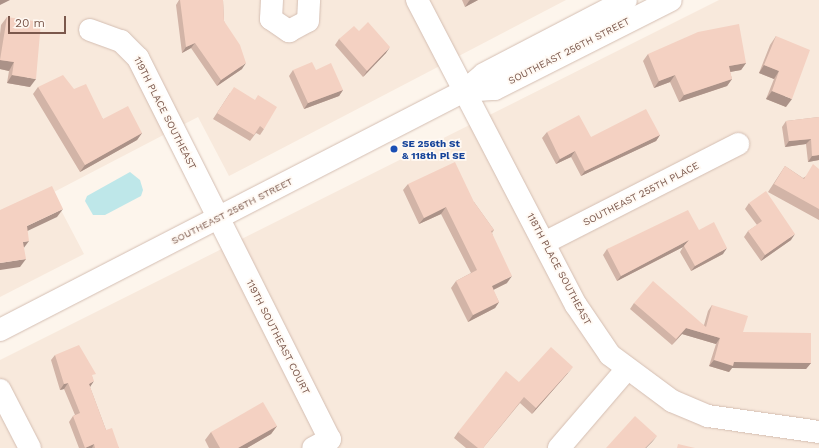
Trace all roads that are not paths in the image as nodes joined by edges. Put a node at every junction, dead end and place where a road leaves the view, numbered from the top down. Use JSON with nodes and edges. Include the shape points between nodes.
{"nodes":[{"id":1,"x":272,"y":0,"type":"edge"},
{"id":2,"x":309,"y":0,"type":"edge"},
{"id":3,"x":417,"y":0,"type":"edge"},
{"id":4,"x":626,"y":0,"type":"edge"},
{"id":5,"x":671,"y":0,"type":"edge"},
{"id":6,"x":90,"y":30,"type":"dead end"},
{"id":7,"x":464,"y":91,"type":"junction"},
{"id":8,"x":738,"y":144,"type":"dead end"},
{"id":9,"x":218,"y":218,"type":"junction"},
{"id":10,"x":544,"y":243,"type":"junction"},
{"id":11,"x":0,"y":330,"type":"edge"},
{"id":12,"x":627,"y":369,"type":"junction"},
{"id":13,"x":0,"y":390,"type":"edge"},
{"id":14,"x":819,"y":432,"type":"edge"},
{"id":15,"x":30,"y":448,"type":"edge"},
{"id":16,"x":313,"y":448,"type":"edge"},
{"id":17,"x":559,"y":448,"type":"edge"}],
"edges":[{"from":1,"to":2,"type":"street","via":[[272,20],[289,31],[308,21]]},
{"from":3,"to":7,"type":"street","name":"118TH PLACE SOUTHEAST"},
{"from":4,"to":7,"type":"street","name":"SOUTHEAST 256TH STREET","via":[[484,74]]},
{"from":5,"to":7,"type":"street","name":"SOUTHEAST 256TH STREET","via":[[495,89]]},
{"from":6,"to":9,"type":"street","name":"119TH PLACE SOUTHEAST","via":[[121,41],[138,58]]},
{"from":7,"to":9,"type":"street","name":"SOUTHEAST 256TH STREET"},
{"from":7,"to":10,"type":"street","name":"118TH PLACE SOUTHEAST"},
{"from":8,"to":10,"type":"street","name":"SOUTHEAST 255TH PLACE"},
{"from":9,"to":11,"type":"street","name":"SOUTHEAST 256TH STREET"},
{"from":9,"to":16,"type":"street","name":"119TH SOUTHEAST COURT","via":[[330,439]]},
{"from":10,"to":12,"type":"street","name":"118TH PLACE SOUTHEAST","via":[[595,335]]},
{"from":12,"to":14,"type":"street","name":"118TH PLACE SOUTHEAST","via":[[672,401],[708,416]]},
{"from":12,"to":17,"type":"street"},
{"from":13,"to":15,"type":"street"}]}
